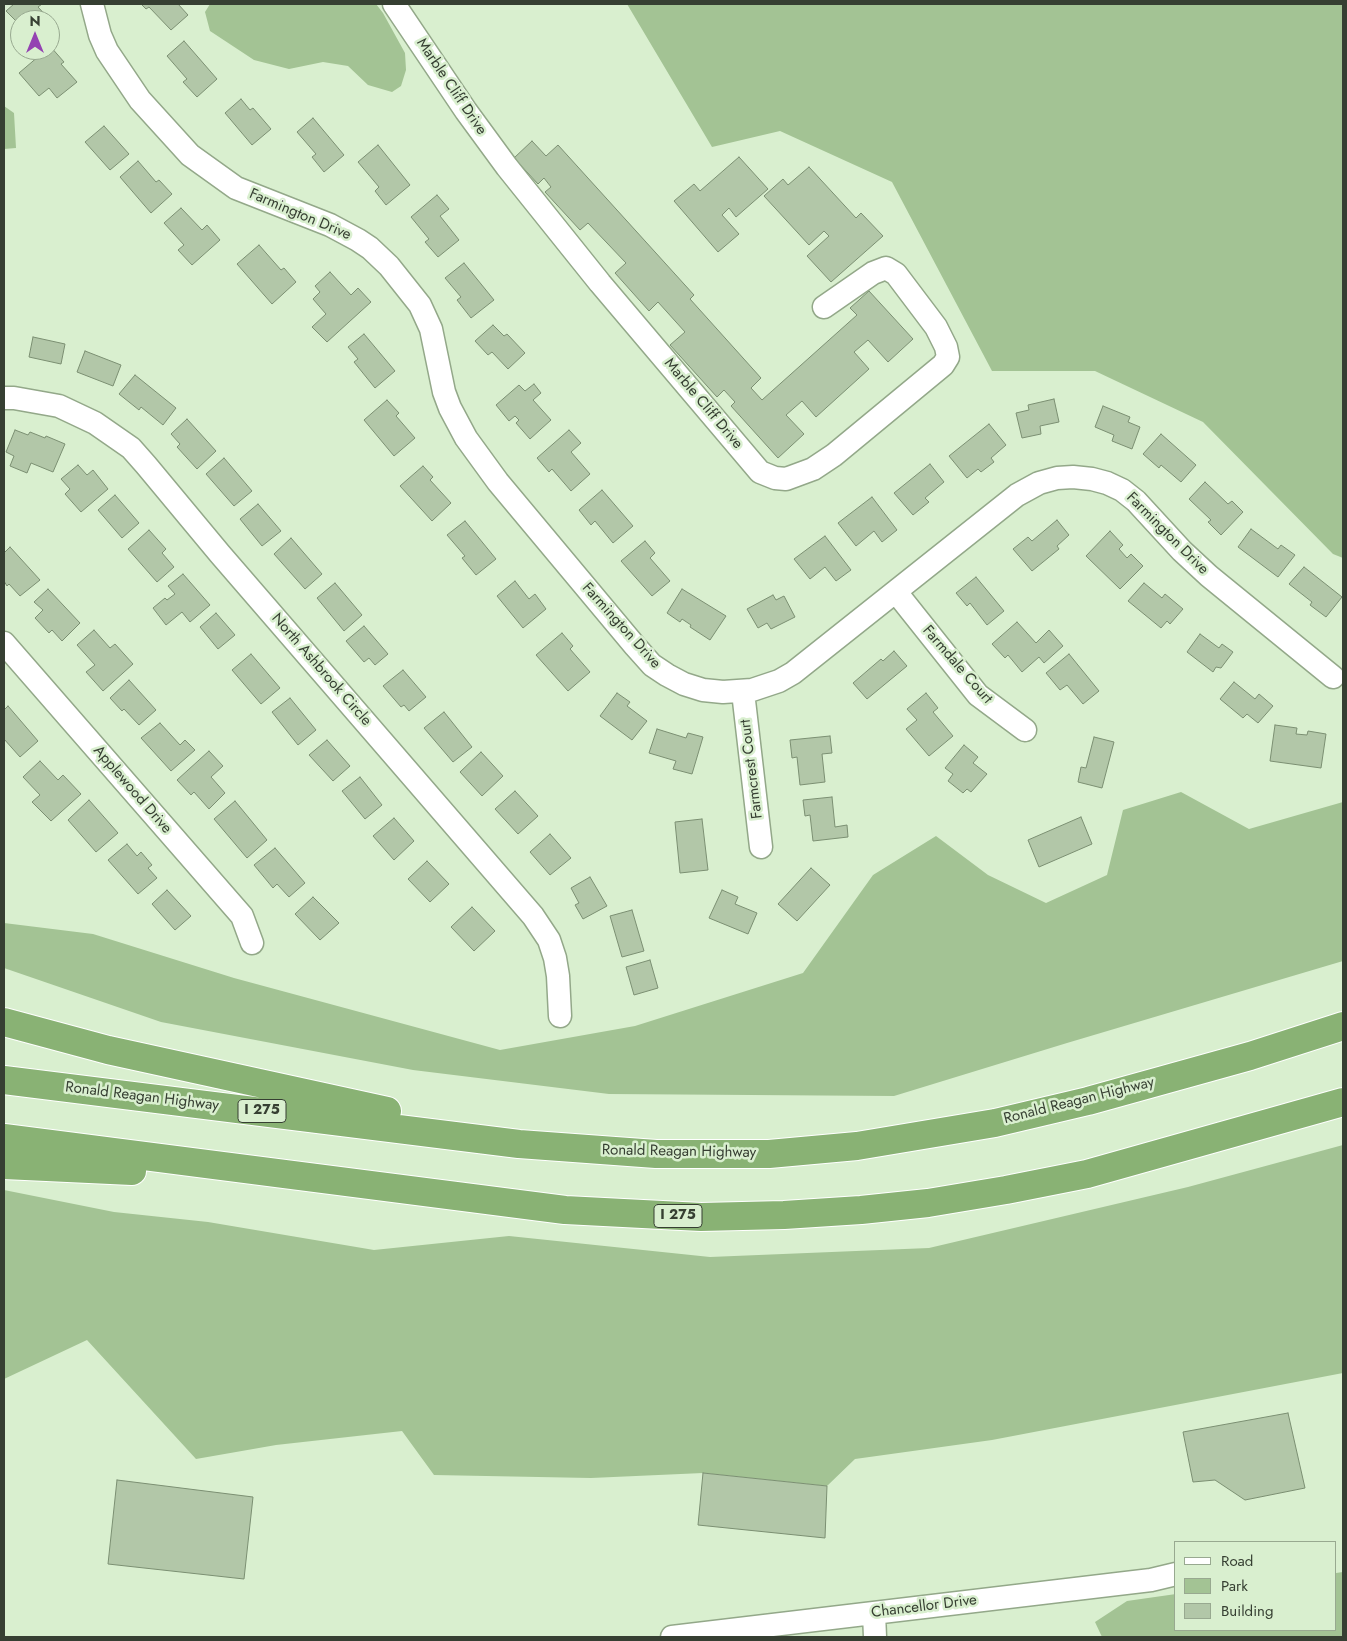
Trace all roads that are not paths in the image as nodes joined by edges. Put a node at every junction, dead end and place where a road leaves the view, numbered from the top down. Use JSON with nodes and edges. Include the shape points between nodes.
{"nodes":[{"id":1,"x":92,"y":4,"type":"edge"},
{"id":2,"x":394,"y":4,"type":"edge"},
{"id":3,"x":824,"y":308,"type":"dead end"},
{"id":4,"x":4,"y":398,"type":"edge"},
{"id":5,"x":896,"y":592,"type":"junction"},
{"id":6,"x":4,"y":643,"type":"edge"},
{"id":7,"x":1333,"y":676,"type":"dead end"},
{"id":8,"x":743,"y":692,"type":"junction"},
{"id":9,"x":1025,"y":730,"type":"dead end"},
{"id":10,"x":761,"y":847,"type":"dead end"},
{"id":11,"x":252,"y":943,"type":"dead end"},
{"id":12,"x":560,"y":1016,"type":"dead end"},
{"id":13,"x":4,"y":1022,"type":"edge"},
{"id":14,"x":1343,"y":1026,"type":"edge"},
{"id":15,"x":4,"y":1080,"type":"edge"},
{"id":16,"x":1343,"y":1102,"type":"edge"},
{"id":17,"x":4,"y":1138,"type":"edge"},
{"id":18,"x":520,"y":1144,"type":"junction"},
{"id":19,"x":4,"y":1165,"type":"edge"},
{"id":20,"x":321,"y":1179,"type":"junction"},
{"id":21,"x":1174,"y":1574,"type":"edge"},
{"id":22,"x":874,"y":1612,"type":"junction"},
{"id":23,"x":672,"y":1637,"type":"edge"},
{"id":24,"x":875,"y":1637,"type":"edge"}],
"edges":[{"from":1,"to":8,"type":"street","name":"Farmington Drive","via":[[107,51],[140,100],[190,155],[236,188],[330,225],[358,240],[389,266],[420,305],[437,354],[444,392],[466,438],[498,482],[652,665],[684,684],[703,690]]},
{"from":2,"to":3,"type":"street","name":"Marble Cliff Drive","via":[[507,167],[760,472],[775,478],[802,475],[834,455],[943,366],[948,356],[936,327],[896,274],[886,268],[873,273]]},
{"from":4,"to":12,"type":"street","name":"North Ashbrook Circle","via":[[59,406],[95,423],[131,448],[533,916],[549,940],[555,958]]},
{"from":5,"to":7,"type":"street","name":"Farmington Drive","via":[[1017,495],[1056,478],[1092,479],[1107,483],[1136,500],[1209,576]]},
{"from":5,"to":8,"type":"street","name":"Farmington Drive","via":[[793,673],[779,681]]},
{"from":5,"to":9,"type":"street","name":"Farmdale Court","via":[[978,695]]},
{"from":6,"to":11,"type":"street","name":"Applewood Drive","via":[[242,916]]},
{"from":8,"to":10,"type":"street","name":"Farmcrest Court"},
{"from":13,"to":18,"type":"highway","via":[[108,1050],[348,1102]]},
{"from":14,"to":18,"type":"highway","name":"Ronald Reagan Highway","number":"I 275","via":[[1088,1102],[994,1123],[857,1146],[769,1154],[656,1154]]},
{"from":15,"to":18,"type":"highway","name":"Ronald Reagan Highway","number":"I 275"},
{"from":16,"to":20,"type":"highway","number":"I 275","via":[[1088,1174],[928,1203],[861,1210],[700,1217],[565,1210]]},
{"from":17,"to":20,"type":"highway","number":"I 275"},
{"from":19,"to":20,"type":"highway"},
{"from":21,"to":22,"type":"street","name":"Chancellor Drive","via":[[1151,1580]]},
{"from":22,"to":23,"type":"street","name":"Chancellor Drive"},
{"from":22,"to":24,"type":"street"}]}
